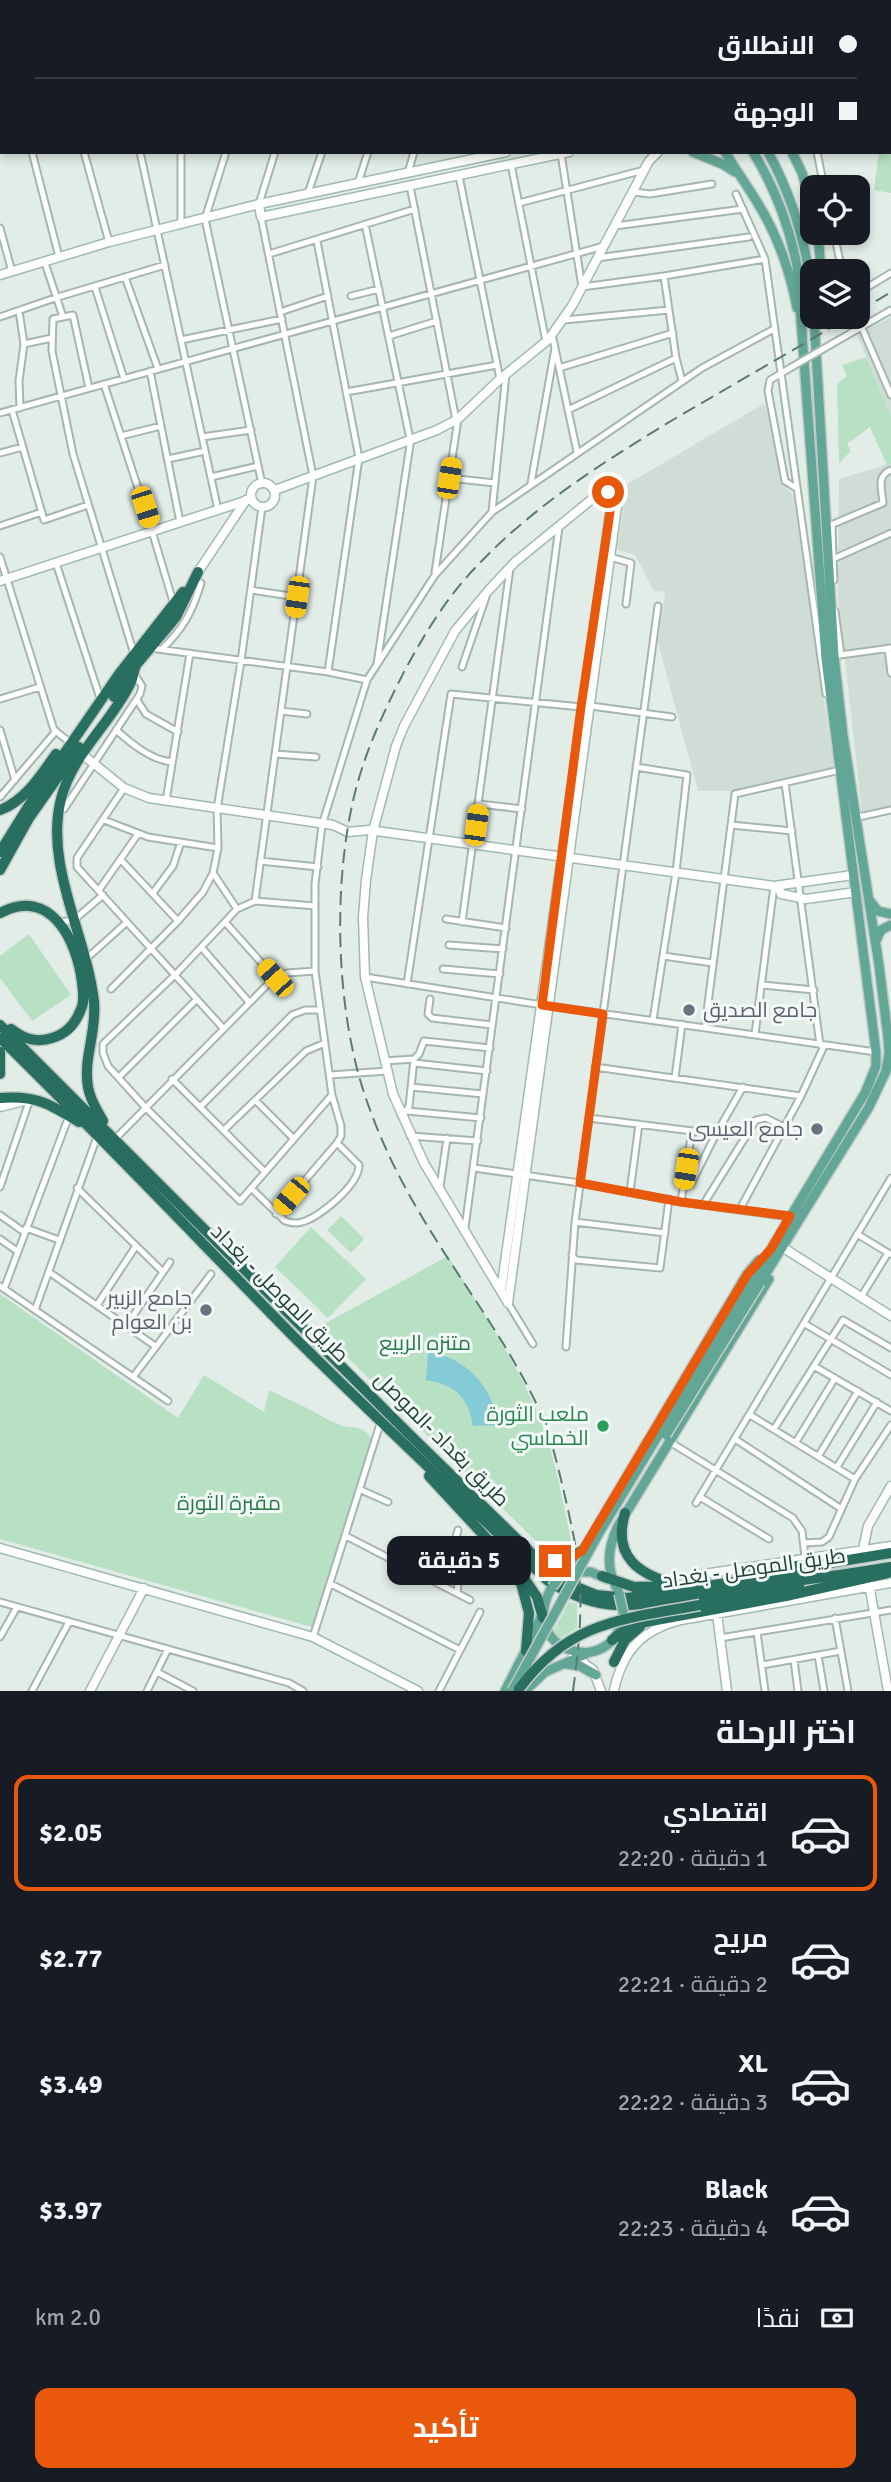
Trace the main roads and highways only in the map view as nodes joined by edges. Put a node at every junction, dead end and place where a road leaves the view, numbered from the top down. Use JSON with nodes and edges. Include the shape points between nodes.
{"nodes":[{"id":1,"x":698,"y":154,"type":"edge"},
{"id":2,"x":726,"y":154,"type":"edge"},
{"id":3,"x":754,"y":154,"type":"edge"},
{"id":4,"x":769,"y":154,"type":"edge"},
{"id":5,"x":793,"y":154,"type":"edge"},
{"id":6,"x":801,"y":154,"type":"edge"},
{"id":7,"x":802,"y":173,"type":"joint"},
{"id":8,"x":741,"y":176,"type":"junction"},
{"id":9,"x":807,"y":259,"type":"edge"},
{"id":10,"x":818,"y":329,"type":"edge"},
{"id":11,"x":803,"y":337,"type":"junction"},
{"id":12,"x":133,"y":663,"type":"junction"},
{"id":13,"x":71,"y":752,"type":"junction"},
{"id":14,"x":0,"y":810,"type":"edge"},
{"id":15,"x":0,"y":852,"type":"edge"},
{"id":16,"x":0,"y":870,"type":"edge"},
{"id":17,"x":869,"y":899,"type":"junction"},
{"id":18,"x":0,"y":913,"type":"edge"},
{"id":19,"x":891,"y":914,"type":"edge"},
{"id":20,"x":891,"y":925,"type":"edge"},
{"id":21,"x":876,"y":942,"type":"junction"},
{"id":22,"x":879,"y":965,"type":"junction"},
{"id":23,"x":866,"y":967,"type":"junction"},
{"id":24,"x":0,"y":1023,"type":"edge"},
{"id":25,"x":0,"y":1038,"type":"edge"},
{"id":26,"x":0,"y":1052,"type":"edge"},
{"id":27,"x":890,"y":1053,"type":"edge"},
{"id":28,"x":0,"y":1074,"type":"edge"},
{"id":29,"x":0,"y":1098,"type":"edge"},
{"id":30,"x":98,"y":1134,"type":"junction"},
{"id":31,"x":113,"y":1136,"type":"junction"},
{"id":32,"x":824,"y":1162,"type":"junction"},
{"id":33,"x":833,"y":1168,"type":"junction"},
{"id":34,"x":777,"y":1250,"type":"junction"},
{"id":35,"x":406,"y":1439,"type":"junction"},
{"id":36,"x":625,"y":1513,"type":"junction"},
{"id":37,"x":582,"y":1551,"type":"junction"},
{"id":38,"x":891,"y":1553,"type":"edge"},
{"id":39,"x":540,"y":1559,"type":"junction"},
{"id":40,"x":824,"y":1564,"type":"junction"},
{"id":41,"x":513,"y":1566,"type":"junction"},
{"id":42,"x":891,"y":1569,"type":"edge"},
{"id":43,"x":566,"y":1574,"type":"junction"},
{"id":44,"x":607,"y":1578,"type":"junction"},
{"id":45,"x":825,"y":1578,"type":"junction"},
{"id":46,"x":681,"y":1584,"type":"junction"},
{"id":47,"x":543,"y":1612,"type":"junction"},
{"id":48,"x":652,"y":1621,"type":"junction"},
{"id":49,"x":617,"y":1633,"type":"junction"},
{"id":50,"x":526,"y":1651,"type":"junction"},
{"id":51,"x":596,"y":1651,"type":"junction"},
{"id":52,"x":614,"y":1662,"type":"road end"},
{"id":53,"x":555,"y":1666,"type":"junction"},
{"id":54,"x":596,"y":1675,"type":"road end"},
{"id":55,"x":518,"y":1690,"type":"edge"},
{"id":56,"x":505,"y":1691,"type":"edge"}],
"edges":[{"from":1,"to":8,"type":"main road"},
{"from":2,"to":8,"type":"main road"},
{"from":3,"to":11,"type":"main road","via":[[773,188],[791,238]]},
{"from":4,"to":9,"type":"main road","via":[[797,217]]},
{"from":5,"to":7,"type":"main road"},
{"from":6,"to":7,"type":"main road"},
{"from":8,"to":11,"type":"main road","via":[[784,260]]},
{"from":10,"to":17,"type":"main road","via":[[837,655]]},
{"from":11,"to":23,"type":"main road","via":[[826,659]]},
{"from":12,"to":12,"type":"highway","via":[[174,605],[200,577],[176,617]]},
{"from":12,"to":13,"type":"highway"},
{"from":12,"to":13,"type":"highway","via":[[111,677]]},
{"from":13,"to":14,"type":"highway"},
{"from":13,"to":15,"type":"highway"},
{"from":13,"to":16,"type":"highway"},
{"from":13,"to":31,"type":"highway","via":[[57,824],[62,870],[94,1003],[88,1088]]},
{"from":17,"to":19,"type":"main road","via":[[878,911]]},
{"from":17,"to":21,"type":"main road"},
{"from":18,"to":24,"type":"highway","via":[[28,906],[60,922],[78,962],[83,996],[82,1008],[67,1032],[31,1040]]},
{"from":20,"to":21,"type":"main road","via":[[881,930]]},
{"from":21,"to":22,"type":"main road"},
{"from":22,"to":23,"type":"main road"},
{"from":22,"to":27,"type":"main road"},
{"from":23,"to":32,"type":"main road","via":[[876,1066]]},
{"from":24,"to":31,"type":"highway","name":"طريق بغداد -الموصل"},
{"from":25,"to":30,"type":"highway"},
{"from":26,"to":28,"type":"highway"},
{"from":27,"to":33,"type":"main road","via":[[883,1080]]},
{"from":29,"to":30,"type":"highway","via":[[53,1105]]},
{"from":30,"to":35,"type":"highway","name":"طريق الموصل - بغداد","via":[[296,1339]]},
{"from":31,"to":35,"type":"highway","name":"طريق بغداد -الموصل"},
{"from":32,"to":33,"type":"main road"},
{"from":32,"to":34,"type":"main road","via":[[790,1216]]},
{"from":33,"to":34,"type":"main road"},
{"from":34,"to":36,"type":"main road","via":[[769,1280]]},
{"from":34,"to":37,"type":"main road","via":[[747,1275]]},
{"from":34,"to":55,"type":"main road","bridge":true,"via":[[603,1536]]},
{"from":35,"to":39,"type":"highway","via":[[449,1466]]},
{"from":35,"to":40,"type":"highway","name":"طريق بغداد -الموصل","via":[[552,1575],[588,1593],[628,1598]]},
{"from":35,"to":41,"type":"highway","via":[[433,1481]]},
{"from":35,"to":45,"type":"highway","name":"طريق الموصل - بغداد","via":[[547,1580],[585,1599],[629,1605]]},
{"from":36,"to":44,"type":"main road","via":[[610,1545]]},
{"from":36,"to":46,"type":"highway","via":[[621,1538],[630,1560],[646,1574]]},
{"from":37,"to":39,"type":"highway","via":[[562,1560]]},
{"from":37,"to":43,"type":"main road"},
{"from":38,"to":40,"type":"highway","name":"طريق بغداد -الموصل","via":[[862,1553]]},
{"from":39,"to":43,"type":"highway"},
{"from":40,"to":46,"type":"highway"},
{"from":41,"to":47,"type":"highway"},
{"from":41,"to":50,"type":"highway","via":[[528,1604]]},
{"from":42,"to":45,"type":"highway","name":"طريق الموصل - بغداد"},
{"from":42,"to":48,"type":"highway","via":[[869,1583]]},
{"from":43,"to":44,"type":"main road","via":[[586,1571]]},
{"from":43,"to":47,"type":"main road","bridge":true,"via":[[552,1587]]},
{"from":44,"to":46,"type":"highway","via":[[642,1588]]},
{"from":44,"to":49,"type":"main road","bridge":true,"via":[[623,1611]]},
{"from":45,"to":55,"type":"highway","bridge":true,"via":[[625,1618],[588,1630],[548,1656]]},
{"from":47,"to":50,"type":"main road"},
{"from":47,"to":51,"type":"main road","via":[[549,1635],[562,1648],[577,1653]]},
{"from":48,"to":49,"type":"highway"},
{"from":48,"to":52,"type":"highway","via":[[625,1640]]},
{"from":49,"to":51,"type":"main road"},
{"from":50,"to":56,"type":"main road"},
{"from":51,"to":53,"type":"main road"},
{"from":53,"to":54,"type":"main road","via":[[576,1665]]},
{"from":53,"to":55,"type":"main road"}]}
